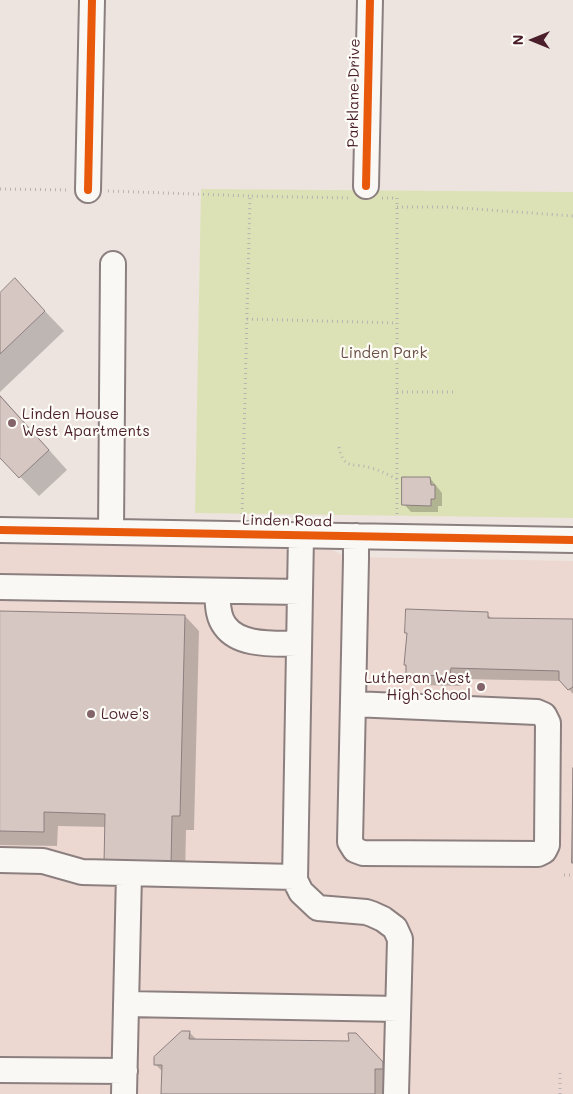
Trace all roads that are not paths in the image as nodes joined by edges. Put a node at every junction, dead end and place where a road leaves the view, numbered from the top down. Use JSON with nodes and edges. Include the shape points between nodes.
{"nodes":[{"id":1,"x":92,"y":0,"type":"edge"},
{"id":2,"x":370,"y":0,"type":"edge"},
{"id":3,"x":88,"y":190,"type":"road end"},
{"id":4,"x":365,"y":194,"type":"road end"},
{"id":5,"x":113,"y":264,"type":"dead end"},
{"id":6,"x":0,"y":530,"type":"edge"},
{"id":7,"x":111,"y":532,"type":"junction"},
{"id":8,"x":301,"y":535,"type":"junction"},
{"id":9,"x":356,"y":536,"type":"junction"},
{"id":10,"x":573,"y":540,"type":"edge"},
{"id":11,"x":0,"y":587,"type":"edge"},
{"id":12,"x":217,"y":591,"type":"junction"},
{"id":13,"x":300,"y":592,"type":"junction"},
{"id":14,"x":299,"y":644,"type":"junction"},
{"id":15,"x":353,"y":704,"type":"junction"},
{"id":16,"x":0,"y":860,"type":"edge"},
{"id":17,"x":129,"y":874,"type":"junction"},
{"id":18,"x":295,"y":878,"type":"junction"},
{"id":19,"x":126,"y":1004,"type":"junction"},
{"id":20,"x":398,"y":1009,"type":"junction"},
{"id":21,"x":0,"y":1070,"type":"edge"},
{"id":22,"x":124,"y":1082,"type":"edge"},
{"id":23,"x":396,"y":1094,"type":"edge"}],
"edges":[{"from":1,"to":3,"type":"street"},
{"from":2,"to":4,"type":"street","name":"Parklane Drive"},
{"from":5,"to":7,"type":"street"},
{"from":6,"to":7,"type":"street","name":"Linden Road"},
{"from":7,"to":8,"type":"street","name":"Linden Road"},
{"from":8,"to":9,"type":"street","name":"Linden Road"},
{"from":8,"to":13,"type":"street"},
{"from":9,"to":10,"type":"street","name":"Linden Road"},
{"from":9,"to":15,"type":"street"},
{"from":11,"to":12,"type":"street"},
{"from":12,"to":13,"type":"street"},
{"from":12,"to":14,"type":"street","via":[[218,609],[224,626],[243,640]]},
{"from":13,"to":14,"type":"street"},
{"from":14,"to":18,"type":"street"},
{"from":15,"to":15,"type":"street","via":[[350,842],[355,850],[363,853],[538,854],[544,851],[547,845],[548,723],[544,715],[537,712]]},
{"from":16,"to":17,"type":"street","via":[[43,861],[82,872]]},
{"from":17,"to":18,"type":"street"},
{"from":17,"to":19,"type":"street"},
{"from":18,"to":20,"type":"street","via":[[301,892],[318,908],[366,912],[395,928],[400,939]]},
{"from":19,"to":20,"type":"street"},
{"from":19,"to":22,"type":"street"},
{"from":20,"to":23,"type":"street"},
{"from":21,"to":22,"type":"street"}]}
